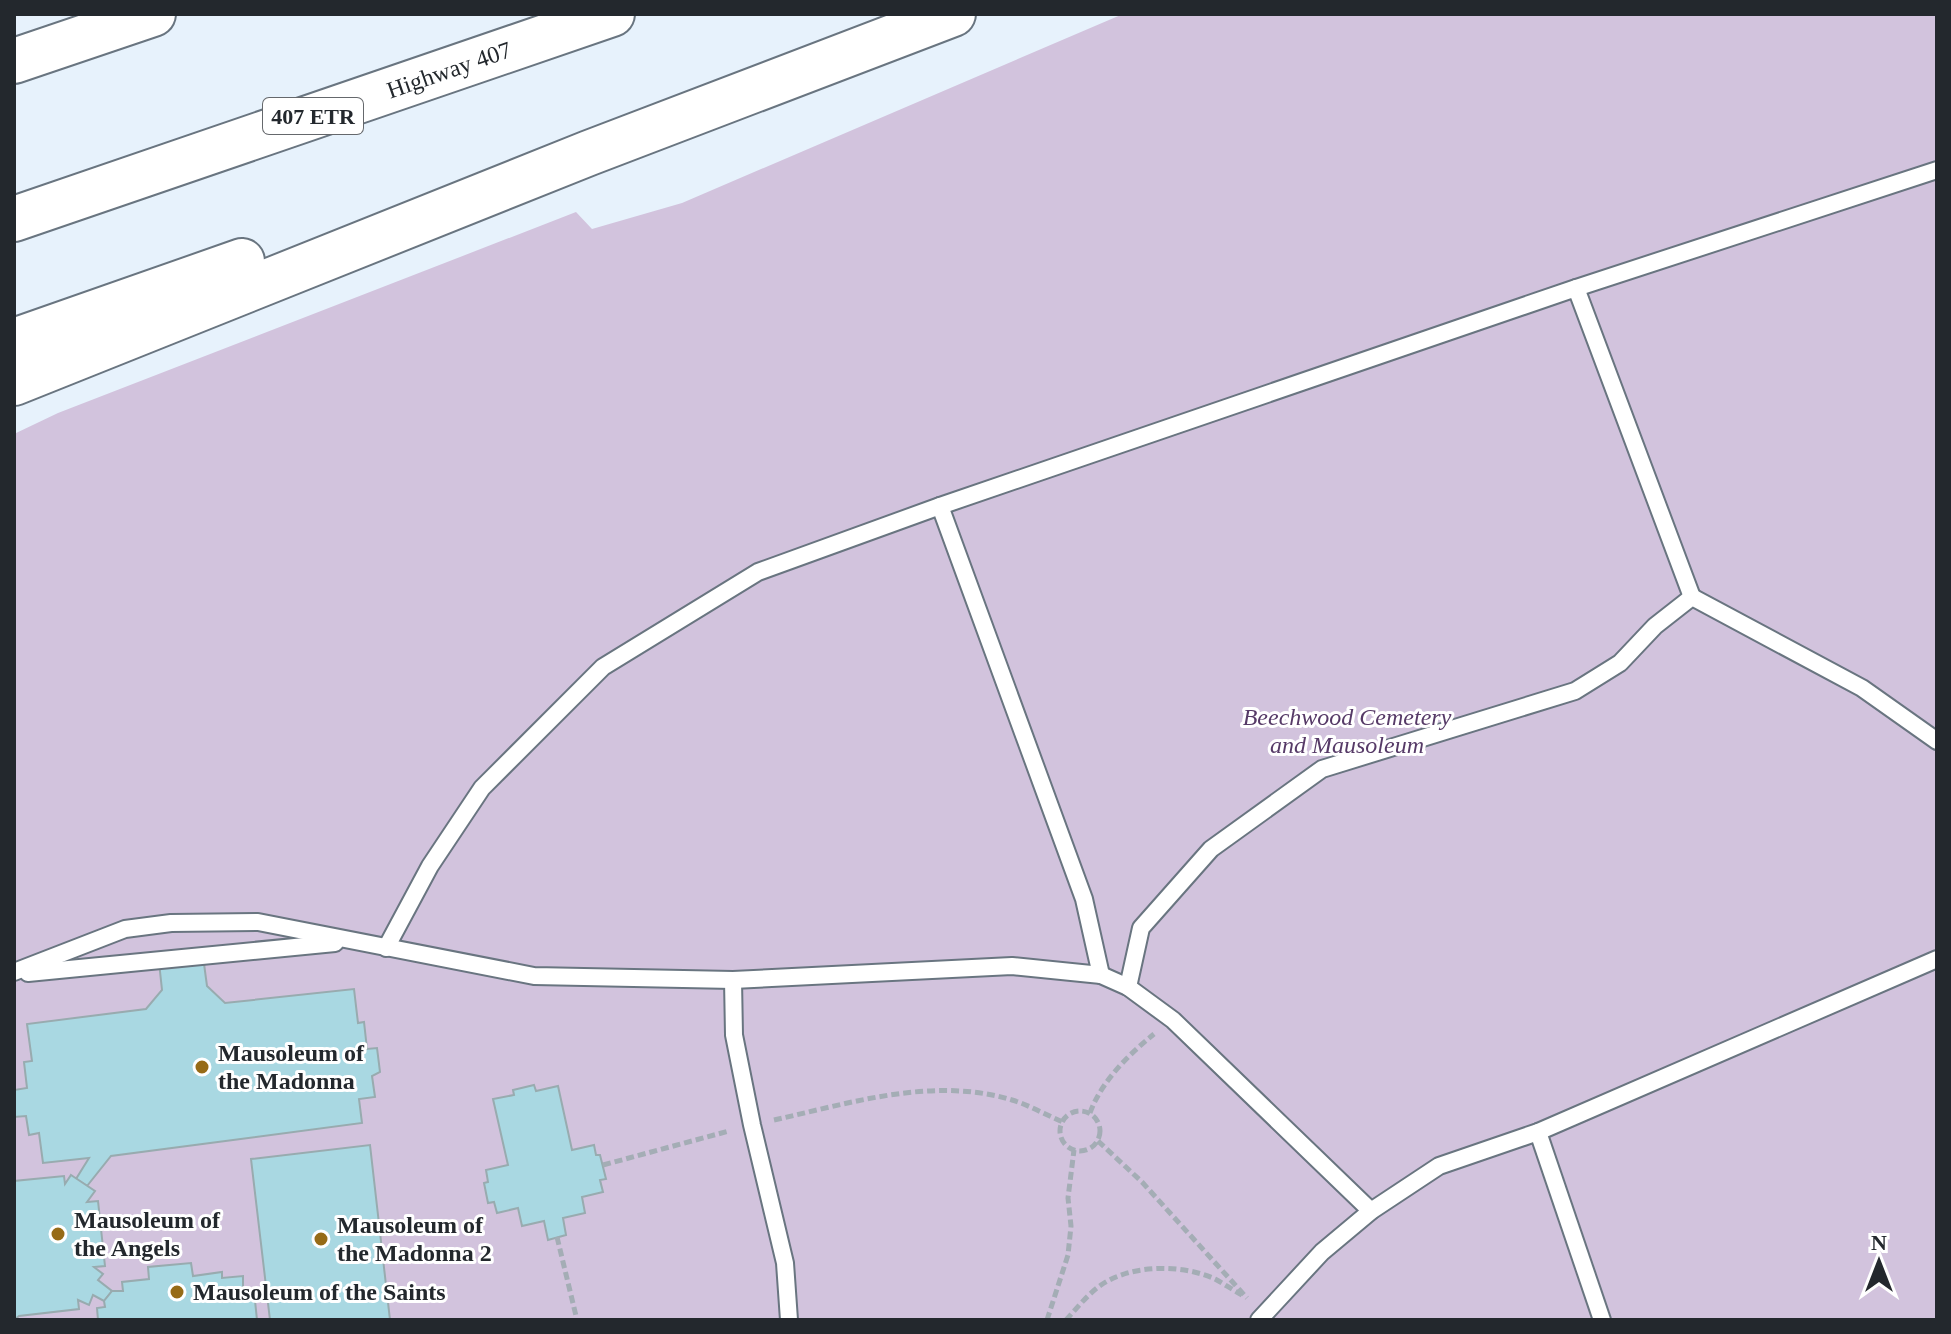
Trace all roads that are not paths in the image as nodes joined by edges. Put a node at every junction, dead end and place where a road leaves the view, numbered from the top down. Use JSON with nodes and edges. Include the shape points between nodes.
{"nodes":[{"id":1,"x":153,"y":14,"type":"edge"},
{"id":2,"x":612,"y":14,"type":"edge"},
{"id":3,"x":953,"y":14,"type":"edge"},
{"id":4,"x":112,"y":28,"type":"junction"},
{"id":5,"x":14,"y":53,"type":"edge"},
{"id":6,"x":14,"y":61,"type":"edge"},
{"id":7,"x":589,"y":153,"type":"junction"},
{"id":8,"x":1937,"y":170,"type":"edge"},
{"id":9,"x":14,"y":219,"type":"edge"},
{"id":10,"x":1576,"y":288,"type":"junction"},
{"id":11,"x":14,"y":341,"type":"edge"},
{"id":12,"x":14,"y":383,"type":"edge"},
{"id":13,"x":940,"y":506,"type":"junction"},
{"id":14,"x":1692,"y":597,"type":"junction"},
{"id":15,"x":1937,"y":741,"type":"edge"},
{"id":16,"x":354,"y":941,"type":"junction"},
{"id":17,"x":386,"y":948,"type":"junction"},
{"id":18,"x":1937,"y":959,"type":"edge"},
{"id":19,"x":14,"y":973,"type":"edge"},
{"id":20,"x":1101,"y":975,"type":"junction"},
{"id":21,"x":733,"y":980,"type":"junction"},
{"id":22,"x":1128,"y":987,"type":"junction"},
{"id":23,"x":1538,"y":1132,"type":"junction"},
{"id":24,"x":1371,"y":1211,"type":"junction"},
{"id":25,"x":1261,"y":1317,"type":"edge"},
{"id":26,"x":789,"y":1320,"type":"edge"},
{"id":27,"x":1602,"y":1320,"type":"edge"}],
"edges":[{"from":1,"to":4,"type":"highway"},
{"from":2,"to":9,"type":"highway","name":"Highway 407","number":"407 ETR"},
{"from":3,"to":7,"type":"highway"},
{"from":4,"to":5,"type":"highway"},
{"from":4,"to":6,"type":"highway"},
{"from":7,"to":11,"type":"highway","via":[[290,245]]},
{"from":7,"to":12,"type":"highway"},
{"from":8,"to":10,"type":"lane"},
{"from":10,"to":13,"type":"lane"},
{"from":10,"to":14,"type":"lane"},
{"from":13,"to":17,"type":"lane","via":[[758,572],[603,667],[482,788],[430,866]]},
{"from":13,"to":20,"type":"lane","via":[[1084,899]]},
{"from":14,"to":15,"type":"lane","via":[[1862,688]]},
{"from":14,"to":22,"type":"lane","via":[[1620,663],[1575,691],[1322,769],[1211,849],[1141,928]]},
{"from":16,"to":17,"type":"lane"},
{"from":16,"to":19,"type":"lane"},
{"from":16,"to":19,"type":"lane","via":[[258,922],[171,923],[125,929]]},
{"from":17,"to":21,"type":"lane","via":[[534,976]]},
{"from":18,"to":23,"type":"lane"},
{"from":20,"to":21,"type":"lane","via":[[1012,966]]},
{"from":20,"to":22,"type":"lane"},
{"from":21,"to":26,"type":"lane","via":[[734,1035],[785,1263]]},
{"from":22,"to":24,"type":"lane","via":[[1173,1020]]},
{"from":23,"to":24,"type":"lane","via":[[1439,1166]]},
{"from":23,"to":27,"type":"lane"},
{"from":24,"to":25,"type":"lane","via":[[1322,1252]]}]}
